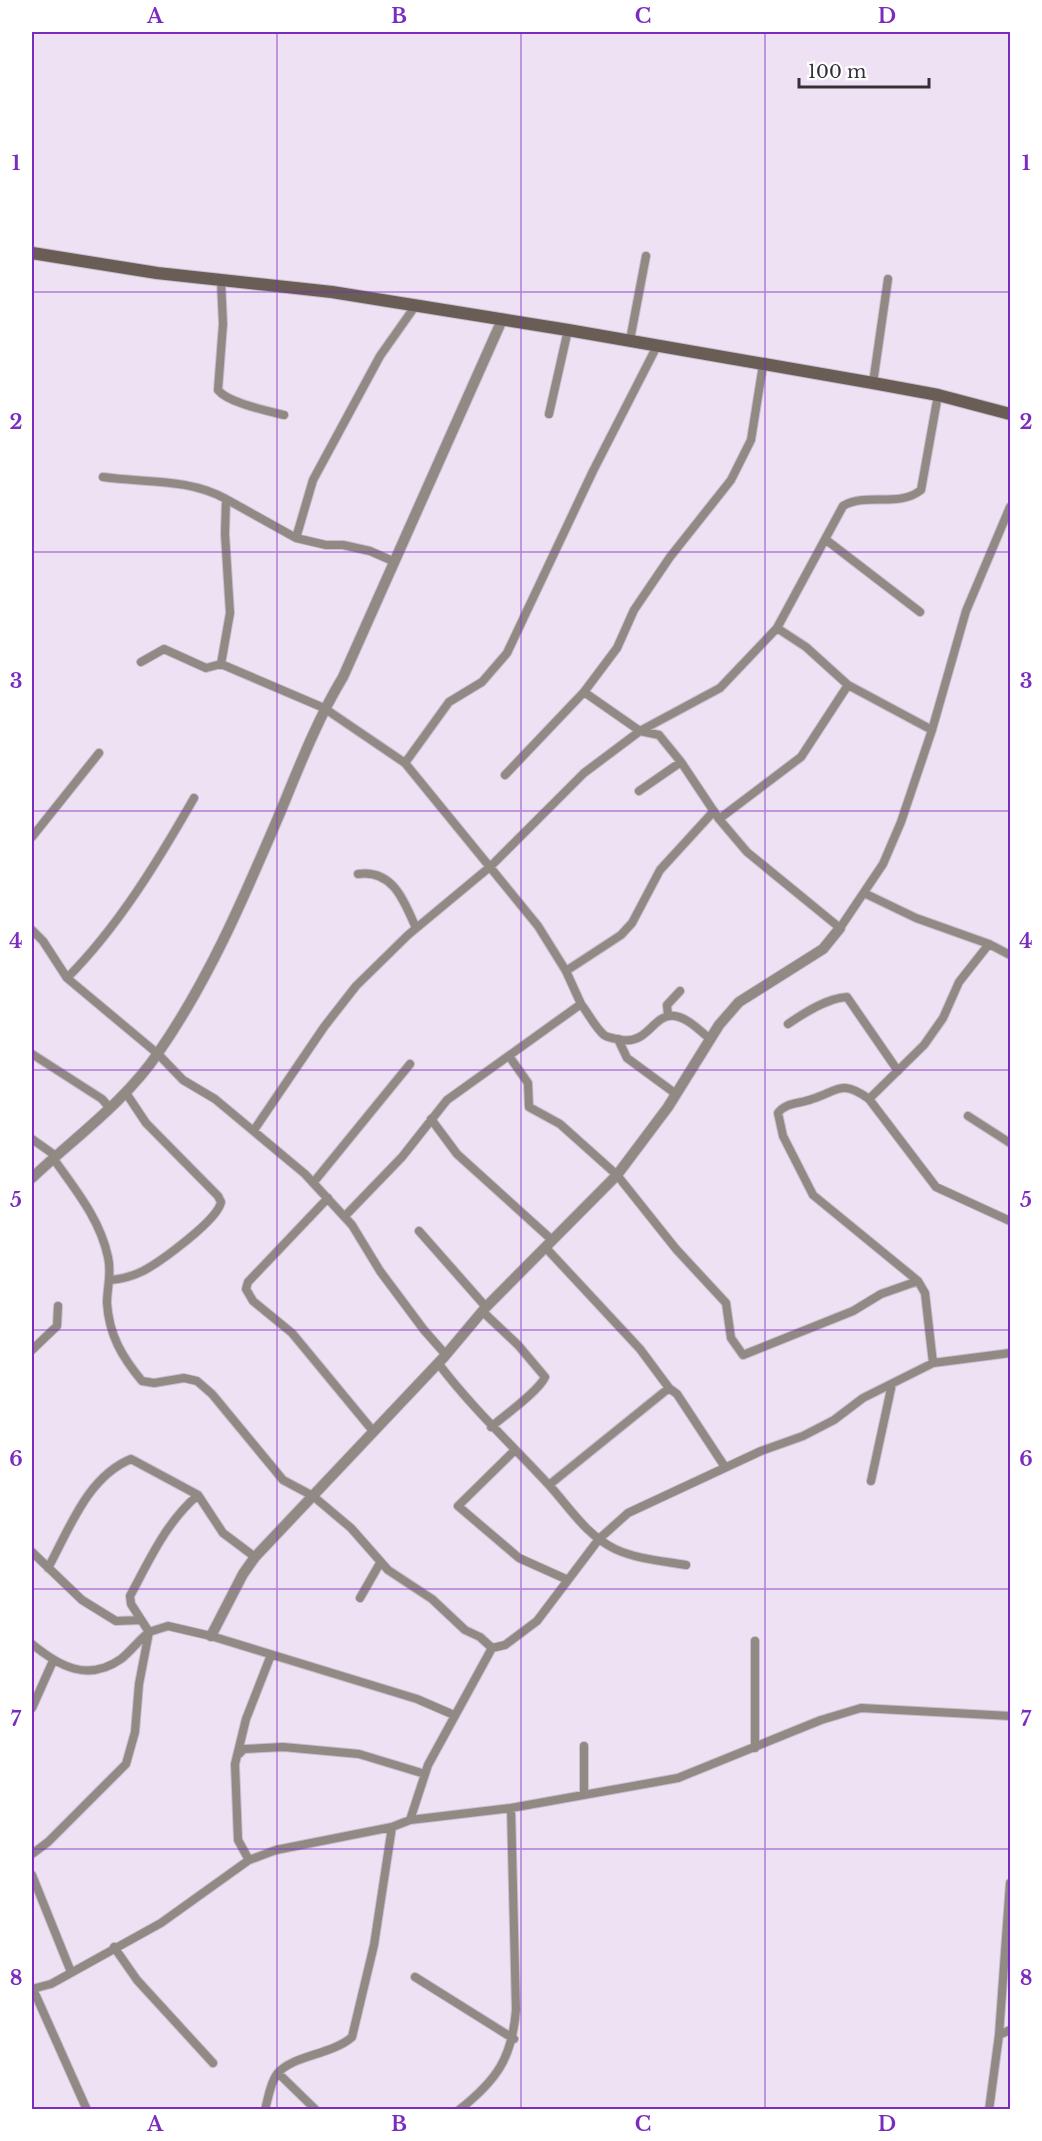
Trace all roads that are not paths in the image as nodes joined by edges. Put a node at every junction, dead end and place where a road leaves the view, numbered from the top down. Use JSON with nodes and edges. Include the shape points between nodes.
{"nodes":[{"id":1,"x":32,"y":253,"type":"edge"},
{"id":2,"x":646,"y":256,"type":"dead end"},
{"id":3,"x":888,"y":279,"type":"dead end"},
{"id":4,"x":221,"y":281,"type":"junction"},
{"id":5,"x":416,"y":305,"type":"junction"},
{"id":6,"x":502,"y":320,"type":"junction"},
{"id":7,"x":568,"y":330,"type":"junction"},
{"id":8,"x":630,"y":340,"type":"junction"},
{"id":9,"x":657,"y":346,"type":"junction"},
{"id":10,"x":763,"y":365,"type":"junction"},
{"id":11,"x":873,"y":383,"type":"junction"},
{"id":12,"x":939,"y":395,"type":"junction"},
{"id":13,"x":1010,"y":413,"type":"edge"},
{"id":14,"x":549,"y":414,"type":"dead end"},
{"id":15,"x":284,"y":415,"type":"dead end"},
{"id":16,"x":103,"y":477,"type":"dead end"},
{"id":17,"x":226,"y":499,"type":"junction"},
{"id":18,"x":1011,"y":507,"type":"edge"},
{"id":19,"x":296,"y":538,"type":"junction"},
{"id":20,"x":825,"y":539,"type":"junction"},
{"id":21,"x":395,"y":562,"type":"junction"},
{"id":22,"x":921,"y":612,"type":"dead end"},
{"id":23,"x":777,"y":628,"type":"junction"},
{"id":24,"x":141,"y":662,"type":"dead end"},
{"id":25,"x":221,"y":664,"type":"junction"},
{"id":26,"x":848,"y":685,"type":"junction"},
{"id":27,"x":584,"y":692,"type":"junction"},
{"id":28,"x":324,"y":708,"type":"junction"},
{"id":29,"x":932,"y":730,"type":"junction"},
{"id":30,"x":640,"y":731,"type":"junction"},
{"id":31,"x":99,"y":753,"type":"dead end"},
{"id":32,"x":681,"y":762,"type":"junction"},
{"id":33,"x":405,"y":763,"type":"junction"},
{"id":34,"x":505,"y":775,"type":"dead end"},
{"id":35,"x":639,"y":791,"type":"dead end"},
{"id":36,"x":194,"y":798,"type":"dead end"},
{"id":37,"x":716,"y":815,"type":"junction"},
{"id":38,"x":32,"y":837,"type":"edge"},
{"id":39,"x":491,"y":866,"type":"junction"},
{"id":40,"x":358,"y":874,"type":"dead end"},
{"id":41,"x":864,"y":893,"type":"junction"},
{"id":42,"x":416,"y":928,"type":"junction"},
{"id":43,"x":840,"y":928,"type":"junction"},
{"id":44,"x":32,"y":930,"type":"edge"},
{"id":45,"x":989,"y":944,"type":"junction"},
{"id":46,"x":1011,"y":955,"type":"edge"},
{"id":47,"x":566,"y":971,"type":"junction"},
{"id":48,"x":67,"y":978,"type":"junction"},
{"id":49,"x":680,"y":991,"type":"dead end"},
{"id":50,"x":581,"y":1004,"type":"junction"},
{"id":51,"x":668,"y":1016,"type":"junction"},
{"id":52,"x":788,"y":1024,"type":"dead end"},
{"id":53,"x":618,"y":1039,"type":"junction"},
{"id":54,"x":710,"y":1039,"type":"junction"},
{"id":55,"x":636,"y":1040,"type":"junction"},
{"id":56,"x":32,"y":1054,"type":"edge"},
{"id":57,"x":158,"y":1054,"type":"junction"},
{"id":58,"x":509,"y":1056,"type":"junction"},
{"id":59,"x":627,"y":1058,"type":"junction"},
{"id":60,"x":410,"y":1064,"type":"dead end"},
{"id":61,"x":898,"y":1071,"type":"junction"},
{"id":62,"x":126,"y":1093,"type":"junction"},
{"id":63,"x":676,"y":1094,"type":"junction"},
{"id":64,"x":869,"y":1099,"type":"junction"},
{"id":65,"x":109,"y":1107,"type":"junction"},
{"id":66,"x":968,"y":1116,"type":"dead end"},
{"id":67,"x":431,"y":1119,"type":"junction"},
{"id":68,"x":254,"y":1130,"type":"junction"},
{"id":69,"x":32,"y":1139,"type":"edge"},
{"id":70,"x":1011,"y":1143,"type":"edge"},
{"id":71,"x":54,"y":1157,"type":"junction"},
{"id":72,"x":617,"y":1175,"type":"junction"},
{"id":73,"x":32,"y":1178,"type":"edge"},
{"id":74,"x":313,"y":1183,"type":"junction"},
{"id":75,"x":328,"y":1198,"type":"junction"},
{"id":76,"x":345,"y":1216,"type":"junction"},
{"id":77,"x":1011,"y":1221,"type":"edge"},
{"id":78,"x":419,"y":1231,"type":"dead end"},
{"id":79,"x":549,"y":1244,"type":"junction"},
{"id":80,"x":111,"y":1280,"type":"junction"},
{"id":81,"x":918,"y":1281,"type":"junction"},
{"id":82,"x":58,"y":1306,"type":"dead end"},
{"id":83,"x":484,"y":1309,"type":"junction"},
{"id":84,"x":32,"y":1350,"type":"edge"},
{"id":85,"x":1011,"y":1353,"type":"edge"},
{"id":86,"x":442,"y":1359,"type":"junction"},
{"id":87,"x":933,"y":1363,"type":"junction"},
{"id":88,"x":892,"y":1384,"type":"junction"},
{"id":89,"x":669,"y":1388,"type":"junction"},
{"id":90,"x":491,"y":1427,"type":"junction"},
{"id":91,"x":373,"y":1431,"type":"junction"},
{"id":92,"x":514,"y":1451,"type":"junction"},
{"id":93,"x":726,"y":1467,"type":"junction"},
{"id":94,"x":871,"y":1480,"type":"dead end"},
{"id":95,"x":549,"y":1485,"type":"junction"},
{"id":96,"x":198,"y":1495,"type":"junction"},
{"id":97,"x":313,"y":1496,"type":"junction"},
{"id":98,"x":599,"y":1539,"type":"junction"},
{"id":99,"x":32,"y":1552,"type":"edge"},
{"id":100,"x":255,"y":1557,"type":"junction"},
{"id":101,"x":380,"y":1563,"type":"junction"},
{"id":102,"x":686,"y":1565,"type":"dead end"},
{"id":103,"x":48,"y":1569,"type":"junction"},
{"id":104,"x":568,"y":1580,"type":"junction"},
{"id":105,"x":360,"y":1598,"type":"dead end"},
{"id":106,"x":141,"y":1620,"type":"junction"},
{"id":107,"x":149,"y":1632,"type":"junction"},
{"id":108,"x":211,"y":1636,"type":"junction"},
{"id":109,"x":755,"y":1641,"type":"dead end"},
{"id":110,"x":32,"y":1644,"type":"edge"},
{"id":111,"x":492,"y":1648,"type":"junction"},
{"id":112,"x":271,"y":1655,"type":"junction"},
{"id":113,"x":52,"y":1661,"type":"junction"},
{"id":114,"x":32,"y":1708,"type":"edge"},
{"id":115,"x":454,"y":1715,"type":"junction"},
{"id":116,"x":1011,"y":1716,"type":"edge"},
{"id":117,"x":584,"y":1746,"type":"dead end"},
{"id":118,"x":755,"y":1748,"type":"junction"},
{"id":119,"x":239,"y":1755,"type":"junction"},
{"id":120,"x":425,"y":1774,"type":"junction"},
{"id":121,"x":584,"y":1793,"type":"junction"},
{"id":122,"x":511,"y":1808,"type":"junction"},
{"id":123,"x":410,"y":1820,"type":"junction"},
{"id":124,"x":392,"y":1827,"type":"junction"},
{"id":125,"x":32,"y":1854,"type":"edge"},
{"id":126,"x":249,"y":1860,"type":"junction"},
{"id":127,"x":32,"y":1875,"type":"edge"},
{"id":128,"x":1011,"y":1883,"type":"edge"},
{"id":129,"x":114,"y":1947,"type":"junction"},
{"id":130,"x":71,"y":1972,"type":"junction"},
{"id":131,"x":415,"y":1977,"type":"dead end"},
{"id":132,"x":32,"y":1989,"type":"edge"},
{"id":133,"x":1011,"y":2030,"type":"edge"},
{"id":134,"x":999,"y":2035,"type":"junction"},
{"id":135,"x":514,"y":2038,"type":"junction"},
{"id":136,"x":213,"y":2063,"type":"dead end"},
{"id":137,"x":278,"y":2073,"type":"junction"},
{"id":138,"x":87,"y":2109,"type":"edge"},
{"id":139,"x":265,"y":2109,"type":"edge"},
{"id":140,"x":316,"y":2109,"type":"edge"},
{"id":141,"x":459,"y":2109,"type":"edge"},
{"id":142,"x":989,"y":2109,"type":"edge"}],
"edges":[{"from":1,"to":4,"type":"main road"},
{"from":2,"to":8,"type":"street"},
{"from":3,"to":11,"type":"street"},
{"from":4,"to":5,"type":"main road"},
{"from":4,"to":15,"type":"street","via":[[223,324],[218,390],[256,408]]},
{"from":5,"to":6,"type":"main road"},
{"from":5,"to":19,"type":"street","via":[[380,356],[313,480]]},
{"from":6,"to":7,"type":"main road"},
{"from":6,"to":21,"type":"street"},
{"from":7,"to":8,"type":"main road"},
{"from":7,"to":14,"type":"street"},
{"from":8,"to":9,"type":"main road"},
{"from":9,"to":10,"type":"main road"},
{"from":9,"to":33,"type":"street","via":[[507,654],[482,682],[448,702]]},
{"from":10,"to":11,"type":"main road"},
{"from":10,"to":27,"type":"street","via":[[751,440],[731,480],[670,557],[634,610],[617,648]]},
{"from":11,"to":12,"type":"main road"},
{"from":12,"to":13,"type":"main road"},
{"from":12,"to":20,"type":"street","via":[[921,490],[910,497],[848,503]]},
{"from":16,"to":17,"type":"street","via":[[208,489]]},
{"from":17,"to":19,"type":"street"},
{"from":17,"to":25,"type":"street","via":[[230,613]]},
{"from":18,"to":29,"type":"street","via":[[966,611]]},
{"from":19,"to":21,"type":"street","via":[[370,551]]},
{"from":20,"to":22,"type":"street"},
{"from":20,"to":23,"type":"street"},
{"from":21,"to":28,"type":"street","via":[[343,677]]},
{"from":23,"to":26,"type":"street","via":[[806,647]]},
{"from":23,"to":30,"type":"street","via":[[720,688]]},
{"from":24,"to":25,"type":"street","via":[[164,649],[206,668]]},
{"from":25,"to":28,"type":"street"},
{"from":26,"to":29,"type":"street"},
{"from":26,"to":37,"type":"street","via":[[801,757]]},
{"from":27,"to":30,"type":"street"},
{"from":27,"to":34,"type":"street"},
{"from":28,"to":33,"type":"street"},
{"from":28,"to":57,"type":"street","via":[[248,889]]},
{"from":29,"to":41,"type":"street","via":[[897,833],[884,864]]},
{"from":30,"to":32,"type":"street","via":[[658,735]]},
{"from":30,"to":39,"type":"street","via":[[584,773]]},
{"from":31,"to":38,"type":"street"},
{"from":32,"to":35,"type":"street"},
{"from":32,"to":37,"type":"street"},
{"from":33,"to":39,"type":"street"},
{"from":36,"to":48,"type":"street","via":[[136,892]]},
{"from":37,"to":43,"type":"street","via":[[747,852]]},
{"from":37,"to":47,"type":"street","via":[[660,870],[642,908],[621,935]]},
{"from":39,"to":42,"type":"street"},
{"from":39,"to":47,"type":"street","via":[[538,926]]},
{"from":40,"to":42,"type":"street","via":[[384,876],[402,897]]},
{"from":41,"to":43,"type":"street"},
{"from":41,"to":45,"type":"street","via":[[916,918]]},
{"from":42,"to":68,"type":"street","via":[[356,986]]},
{"from":43,"to":54,"type":"street","via":[[823,949],[739,1002]]},
{"from":44,"to":48,"type":"street"},
{"from":45,"to":46,"type":"street"},
{"from":45,"to":61,"type":"street","via":[[959,982],[943,1018],[924,1045]]},
{"from":47,"to":50,"type":"street"},
{"from":48,"to":57,"type":"street"},
{"from":49,"to":51,"type":"street","via":[[667,1005]]},
{"from":50,"to":53,"type":"street","via":[[605,1035]]},
{"from":50,"to":58,"type":"street"},
{"from":51,"to":54,"type":"street","via":[[678,1016]]},
{"from":51,"to":55,"type":"street"},
{"from":52,"to":61,"type":"street","via":[[847,997]]},
{"from":53,"to":55,"type":"street"},
{"from":53,"to":59,"type":"street"},
{"from":54,"to":63,"type":"street"},
{"from":55,"to":59,"type":"street"},
{"from":56,"to":65,"type":"street"},
{"from":57,"to":62,"type":"street"},
{"from":57,"to":68,"type":"street","via":[[183,1080]]},
{"from":58,"to":67,"type":"street","via":[[447,1100]]},
{"from":58,"to":72,"type":"street","via":[[528,1083],[529,1107],[561,1124]]},
{"from":59,"to":63,"type":"street"},
{"from":60,"to":74,"type":"street"},
{"from":61,"to":64,"type":"street"},
{"from":62,"to":65,"type":"street"},
{"from":62,"to":80,"type":"street","via":[[146,1123],[222,1202],[217,1212],[174,1250],[143,1271]]},
{"from":63,"to":72,"type":"street"},
{"from":64,"to":77,"type":"street","via":[[936,1187]]},
{"from":64,"to":81,"type":"street","via":[[850,1089],[833,1088],[814,1099],[783,1106],[778,1120],[813,1195]]},
{"from":65,"to":71,"type":"street"},
{"from":66,"to":70,"type":"street"},
{"from":67,"to":76,"type":"street","via":[[402,1157]]},
{"from":67,"to":79,"type":"street","via":[[457,1154]]},
{"from":68,"to":74,"type":"street"},
{"from":69,"to":71,"type":"street"},
{"from":71,"to":73,"type":"street"},
{"from":71,"to":80,"type":"street","via":[[101,1232]]},
{"from":72,"to":79,"type":"street"},
{"from":72,"to":81,"type":"street","via":[[676,1249],[726,1303],[731,1338],[743,1355]]},
{"from":74,"to":75,"type":"street"},
{"from":75,"to":76,"type":"street"},
{"from":75,"to":91,"type":"street","via":[[248,1282],[246,1289],[253,1301],[292,1333]]},
{"from":76,"to":86,"type":"street"},
{"from":78,"to":83,"type":"street"},
{"from":79,"to":83,"type":"street"},
{"from":79,"to":89,"type":"street","via":[[640,1348]]},
{"from":80,"to":97,"type":"street","via":[[107,1302],[115,1344],[142,1381],[154,1383],[184,1377],[197,1381],[283,1480]]},
{"from":81,"to":87,"type":"street","via":[[925,1293]]},
{"from":82,"to":84,"type":"street","via":[[57,1326]]},
{"from":83,"to":86,"type":"street"},
{"from":83,"to":90,"type":"street","via":[[545,1377],[541,1387]]},
{"from":85,"to":87,"type":"street"},
{"from":86,"to":90,"type":"street"},
{"from":86,"to":91,"type":"street"},
{"from":87,"to":88,"type":"street"},
{"from":88,"to":93,"type":"street","via":[[803,1436]]},
{"from":88,"to":94,"type":"street"},
{"from":89,"to":93,"type":"street"},
{"from":89,"to":95,"type":"street"},
{"from":90,"to":92,"type":"street"},
{"from":91,"to":97,"type":"street"},
{"from":92,"to":95,"type":"street"},
{"from":92,"to":104,"type":"street","via":[[458,1506],[519,1558]]},
{"from":93,"to":98,"type":"street","via":[[628,1513]]},
{"from":95,"to":98,"type":"street"},
{"from":96,"to":100,"type":"street","via":[[223,1533]]},
{"from":96,"to":103,"type":"street","via":[[131,1459],[121,1463],[90,1490]]},
{"from":96,"to":106,"type":"street","via":[[168,1528],[130,1596],[130,1604]]},
{"from":97,"to":100,"type":"street"},
{"from":97,"to":101,"type":"street","via":[[351,1528]]},
{"from":98,"to":102,"type":"street","via":[[630,1555]]},
{"from":98,"to":104,"type":"street"},
{"from":99,"to":103,"type":"street"},
{"from":100,"to":108,"type":"street"},
{"from":101,"to":105,"type":"street"},
{"from":101,"to":111,"type":"street"},
{"from":103,"to":106,"type":"street","via":[[82,1600],[116,1622]]},
{"from":104,"to":111,"type":"street","via":[[537,1621],[506,1645]]},
{"from":106,"to":107,"type":"street"},
{"from":107,"to":108,"type":"street","via":[[168,1626]]},
{"from":107,"to":113,"type":"street","via":[[123,1658],[102,1671]]},
{"from":107,"to":125,"type":"street","via":[[135,1732],[126,1764]]},
{"from":108,"to":112,"type":"street"},
{"from":109,"to":118,"type":"street"},
{"from":110,"to":113,"type":"street"},
{"from":111,"to":115,"type":"street"},
{"from":112,"to":115,"type":"street","via":[[417,1699]]},
{"from":112,"to":119,"type":"street","via":[[246,1719]]},
{"from":113,"to":114,"type":"street"},
{"from":115,"to":120,"type":"street"},
{"from":116,"to":118,"type":"street","via":[[861,1708]]},
{"from":117,"to":121,"type":"street"},
{"from":118,"to":121,"type":"street","via":[[678,1778]]},
{"from":119,"to":120,"type":"street","via":[[244,1749],[283,1746],[348,1753]]},
{"from":119,"to":126,"type":"street","via":[[235,1764],[238,1840]]},
{"from":120,"to":123,"type":"street"},
{"from":121,"to":122,"type":"street"},
{"from":122,"to":123,"type":"street"},
{"from":122,"to":135,"type":"street"},
{"from":123,"to":124,"type":"street"},
{"from":124,"to":126,"type":"street","via":[[276,1850]]},
{"from":124,"to":137,"type":"street","via":[[374,1945],[352,2037],[343,2045]]},
{"from":126,"to":129,"type":"street","via":[[161,1923]]},
{"from":127,"to":130,"type":"street"},
{"from":128,"to":134,"type":"street"},
{"from":129,"to":130,"type":"street"},
{"from":129,"to":136,"type":"street","via":[[137,1980]]},
{"from":130,"to":132,"type":"street","via":[[51,1984]]},
{"from":131,"to":135,"type":"street"},
{"from":132,"to":138,"type":"street"},
{"from":133,"to":134,"type":"street"},
{"from":134,"to":142,"type":"street"},
{"from":135,"to":141,"type":"street","via":[[508,2055],[488,2084]]},
{"from":137,"to":139,"type":"street"},
{"from":137,"to":140,"type":"street"}]}
